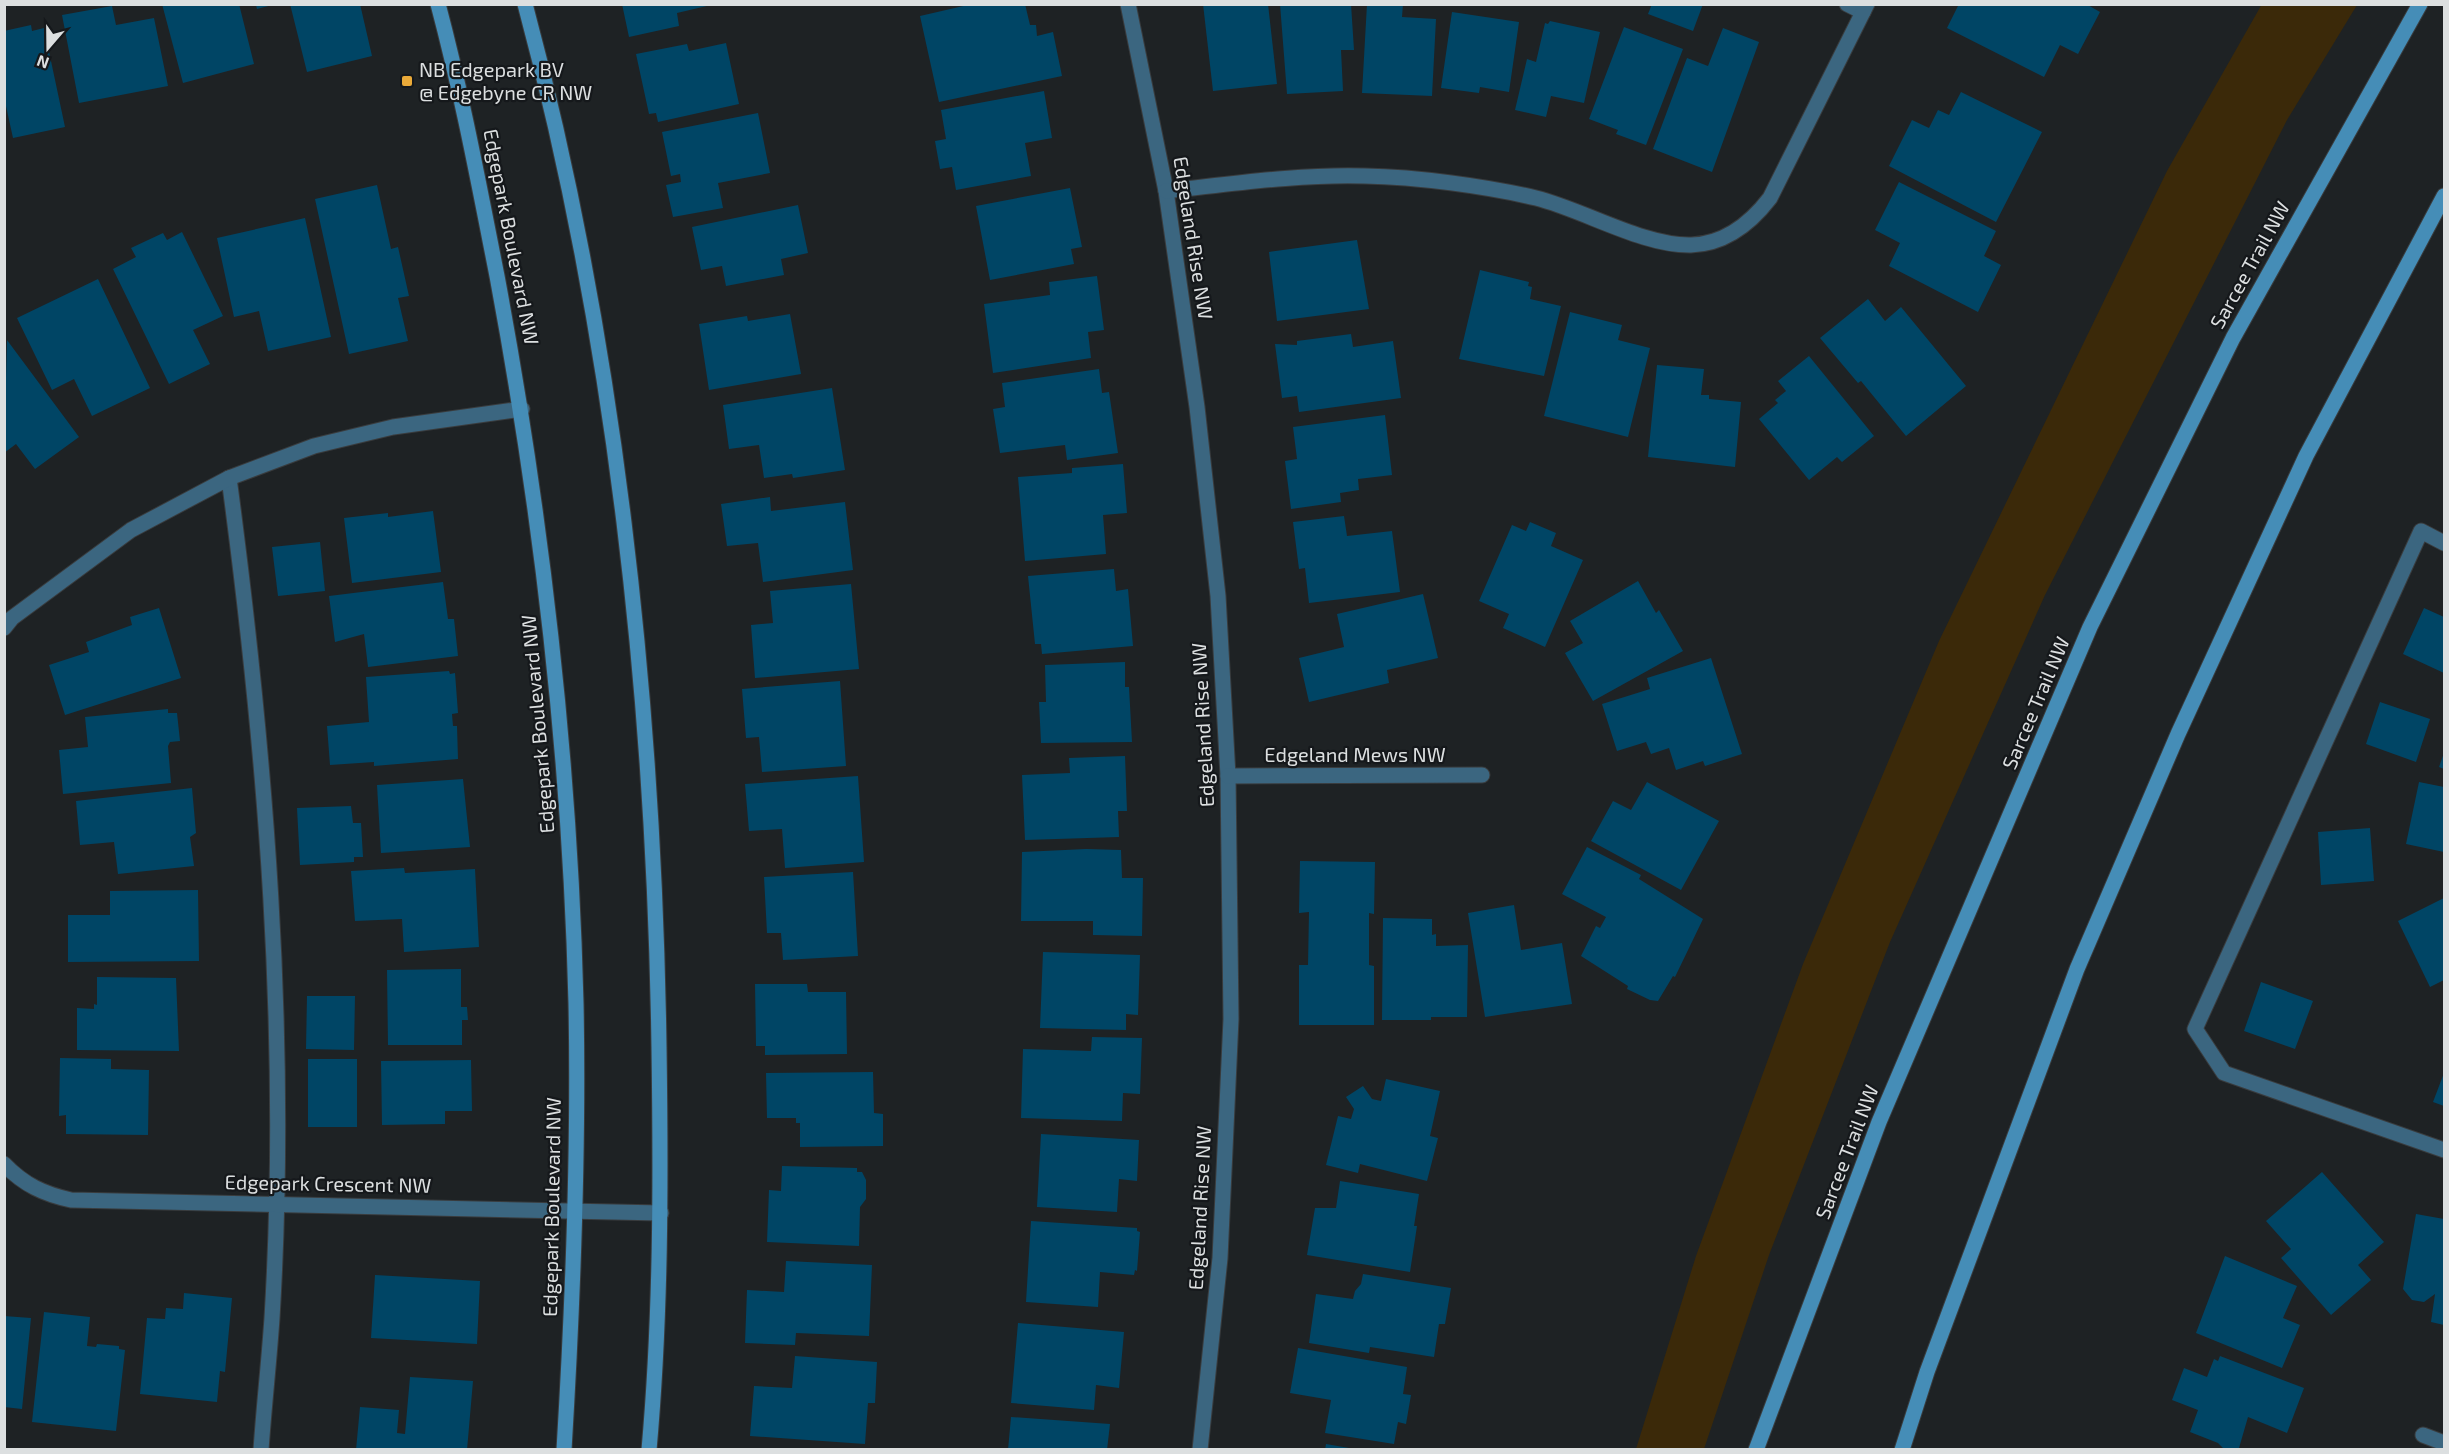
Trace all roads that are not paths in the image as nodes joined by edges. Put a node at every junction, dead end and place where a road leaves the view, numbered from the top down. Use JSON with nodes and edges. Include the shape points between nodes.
{"nodes":[{"id":1,"x":438,"y":4,"type":"edge"},
{"id":2,"x":525,"y":4,"type":"edge"},
{"id":3,"x":1128,"y":4,"type":"edge"},
{"id":4,"x":1846,"y":4,"type":"edge"},
{"id":5,"x":2420,"y":4,"type":"edge"},
{"id":6,"x":1865,"y":8,"type":"edge"},
{"id":7,"x":1166,"y":190,"type":"junction"},
{"id":8,"x":2445,"y":196,"type":"edge"},
{"id":9,"x":522,"y":409,"type":"junction"},
{"id":10,"x":229,"y":478,"type":"junction"},
{"id":11,"x":2445,"y":543,"type":"edge"},
{"id":12,"x":4,"y":628,"type":"edge"},
{"id":13,"x":1482,"y":774,"type":"dead end"},
{"id":14,"x":1228,"y":777,"type":"junction"},
{"id":15,"x":2445,"y":1150,"type":"edge"},
{"id":16,"x":4,"y":1164,"type":"edge"},
{"id":17,"x":275,"y":1204,"type":"junction"},
{"id":18,"x":575,"y":1212,"type":"junction"},
{"id":19,"x":661,"y":1213,"type":"junction"},
{"id":20,"x":2423,"y":1435,"type":"dead end"},
{"id":21,"x":2445,"y":1443,"type":"edge"},
{"id":22,"x":261,"y":1449,"type":"edge"},
{"id":23,"x":564,"y":1449,"type":"edge"},
{"id":24,"x":649,"y":1449,"type":"edge"},
{"id":25,"x":1200,"y":1449,"type":"edge"},
{"id":26,"x":1756,"y":1449,"type":"edge"},
{"id":27,"x":1902,"y":1449,"type":"edge"}],
"edges":[{"from":1,"to":9,"type":"main road","name":"Edgepark Boulevard NW","via":[[463,99]]},
{"from":2,"to":19,"type":"main road","via":[[572,202],[606,397],[641,679],[657,900]]},
{"from":3,"to":7,"type":"street","name":"Edgeland Rise NW"},
{"from":4,"to":6,"type":"street"},
{"from":5,"to":26,"type":"main road","name":"Sarcee Trail NW","via":[[2233,338],[2090,627],[1879,1122]]},
{"from":6,"to":7,"type":"street","via":[[1770,198],[1746,225],[1711,242],[1672,244],[1535,198],[1365,176]]},
{"from":7,"to":14,"type":"street","name":"Edgeland Rise NW","via":[[1217,584]]},
{"from":8,"to":27,"type":"main road","via":[[2306,456],[2173,745],[2077,969]]},
{"from":9,"to":10,"type":"street","via":[[393,427],[314,446]]},
{"from":9,"to":18,"type":"main road","name":"Edgepark Boulevard NW","via":[[555,658],[569,831],[576,1005]]},
{"from":10,"to":12,"type":"street","via":[[131,530],[12,618]]},
{"from":10,"to":17,"type":"street","via":[[248,621],[271,910]]},
{"from":11,"to":15,"type":"street","via":[[2421,531],[2194,1029],[2224,1073]]},
{"from":13,"to":14,"type":"street","name":"Edgeland Mews NW"},
{"from":14,"to":25,"type":"street","name":"Edgeland Rise NW","via":[[1230,1030],[1220,1258]]},
{"from":16,"to":17,"type":"street","name":"Edgepark Crescent NW","via":[[37,1190],[72,1200]]},
{"from":17,"to":18,"type":"street","name":"Edgepark Crescent NW"},
{"from":17,"to":22,"type":"street","via":[[272,1317]]},
{"from":18,"to":19,"type":"street","name":"Edgepark Crescent NW"},
{"from":18,"to":23,"type":"main road","name":"Edgepark Boulevard NW"},
{"from":19,"to":24,"type":"main road"},
{"from":20,"to":21,"type":"street"}]}
